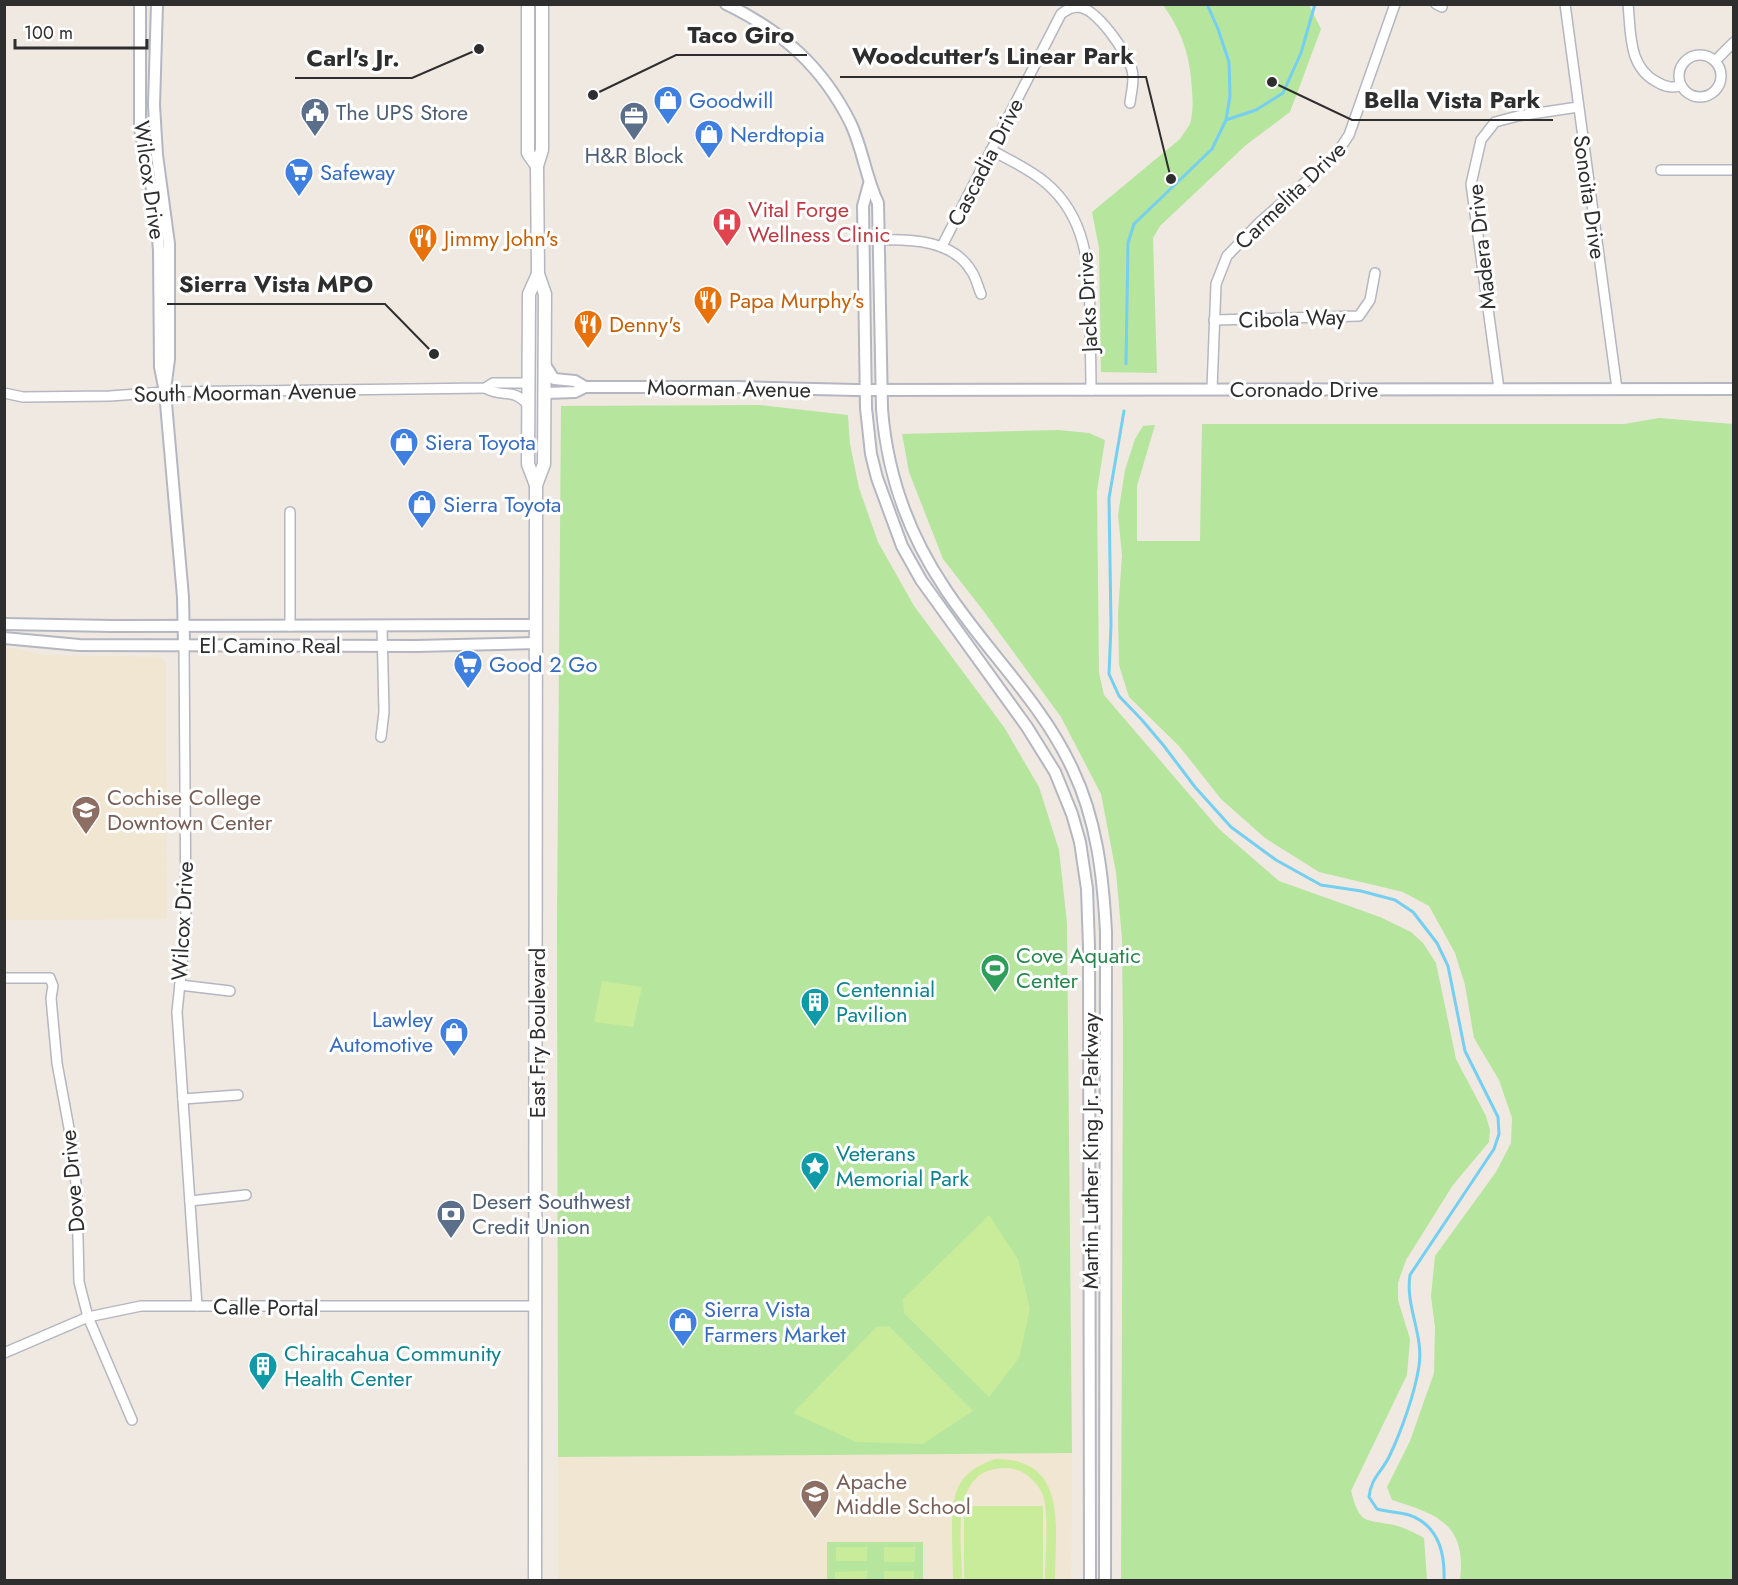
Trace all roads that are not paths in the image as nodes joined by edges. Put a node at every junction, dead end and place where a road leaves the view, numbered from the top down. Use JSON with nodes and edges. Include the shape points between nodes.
{"nodes":[{"id":1,"x":140,"y":4,"type":"edge"},
{"id":2,"x":157,"y":4,"type":"edge"},
{"id":3,"x":528,"y":4,"type":"edge"},
{"id":4,"x":542,"y":4,"type":"edge"},
{"id":5,"x":726,"y":4,"type":"edge"},
{"id":6,"x":1395,"y":4,"type":"edge"},
{"id":7,"x":1565,"y":4,"type":"edge"},
{"id":8,"x":1628,"y":4,"type":"edge"},
{"id":9,"x":1734,"y":42,"type":"edge"},
{"id":10,"x":1716,"y":60,"type":"junction"},
{"id":11,"x":1680,"y":86,"type":"junction"},
{"id":12,"x":1130,"y":103,"type":"dead end"},
{"id":13,"x":1578,"y":106,"type":"junction"},
{"id":14,"x":991,"y":150,"type":"junction"},
{"id":15,"x":537,"y":166,"type":"junction"},
{"id":16,"x":1661,"y":170,"type":"dead end"},
{"id":17,"x":1734,"y":170,"type":"edge"},
{"id":18,"x":869,"y":184,"type":"junction"},
{"id":19,"x":879,"y":240,"type":"junction"},
{"id":20,"x":942,"y":246,"type":"junction"},
{"id":21,"x":1375,"y":273,"type":"dead end"},
{"id":22,"x":538,"y":274,"type":"junction"},
{"id":23,"x":981,"y":294,"type":"dead end"},
{"id":24,"x":1214,"y":320,"type":"junction"},
{"id":25,"x":545,"y":365,"type":"junction"},
{"id":26,"x":529,"y":383,"type":"junction"},
{"id":27,"x":585,"y":387,"type":"junction"},
{"id":28,"x":485,"y":388,"type":"junction"},
{"id":29,"x":874,"y":389,"type":"junction"},
{"id":30,"x":1212,"y":389,"type":"junction"},
{"id":31,"x":1499,"y":389,"type":"junction"},
{"id":32,"x":1617,"y":389,"type":"junction"},
{"id":33,"x":1734,"y":389,"type":"edge"},
{"id":34,"x":1091,"y":390,"type":"junction"},
{"id":35,"x":165,"y":392,"type":"junction"},
{"id":36,"x":4,"y":393,"type":"edge"},
{"id":37,"x":545,"y":393,"type":"junction"},
{"id":38,"x":529,"y":406,"type":"junction"},
{"id":39,"x":537,"y":485,"type":"junction"},
{"id":40,"x":290,"y":512,"type":"dead end"},
{"id":41,"x":4,"y":624,"type":"edge"},
{"id":42,"x":536,"y":625,"type":"junction"},
{"id":43,"x":184,"y":626,"type":"junction"},
{"id":44,"x":290,"y":626,"type":"junction"},
{"id":45,"x":382,"y":626,"type":"junction"},
{"id":46,"x":4,"y":639,"type":"edge"},
{"id":47,"x":536,"y":643,"type":"junction"},
{"id":48,"x":184,"y":645,"type":"junction"},
{"id":49,"x":382,"y":646,"type":"junction"},
{"id":50,"x":381,"y":737,"type":"dead end"},
{"id":51,"x":4,"y":978,"type":"edge"},
{"id":52,"x":180,"y":985,"type":"junction"},
{"id":53,"x":230,"y":991,"type":"dead end"},
{"id":54,"x":238,"y":1095,"type":"dead end"},
{"id":55,"x":183,"y":1099,"type":"junction"},
{"id":56,"x":246,"y":1195,"type":"dead end"},
{"id":57,"x":190,"y":1201,"type":"junction"},
{"id":58,"x":197,"y":1306,"type":"junction"},
{"id":59,"x":536,"y":1306,"type":"junction"},
{"id":60,"x":88,"y":1317,"type":"junction"},
{"id":61,"x":4,"y":1353,"type":"edge"},
{"id":62,"x":132,"y":1420,"type":"dead end"},
{"id":63,"x":535,"y":1581,"type":"edge"},
{"id":64,"x":1090,"y":1581,"type":"edge"},
{"id":65,"x":1105,"y":1581,"type":"edge"}],
"edges":[{"from":1,"to":35,"type":"street","name":"Wilcox Drive","via":[[140,129],[155,204],[160,367]]},
{"from":2,"to":35,"type":"street","name":"Wilcox Drive","via":[[154,105],[169,244],[169,359]]},
{"from":3,"to":15,"type":"main road","name":"East Fry Boulevard","via":[[528,153]]},
{"from":4,"to":15,"type":"main road","name":"East Fry Boulevard","via":[[542,150]]},
{"from":5,"to":18,"type":"street","via":[[768,27],[812,66],[850,124]]},
{"from":6,"to":24,"type":"street","name":"Carmelita Drive","via":[[1350,135],[1335,156],[1227,256],[1216,284]]},
{"from":7,"to":13,"type":"street","name":"Sonoita Drive"},
{"from":8,"to":11,"type":"street","via":[[1634,54],[1641,70],[1670,88]]},
{"from":9,"to":10,"type":"street"},
{"from":10,"to":11,"type":"street","via":[[1703,53],[1687,57],[1678,71]]},
{"from":10,"to":11,"type":"street","via":[[1722,76],[1716,91],[1706,97],[1689,95]]},
{"from":12,"to":14,"type":"street","name":"Cascadia Drive","via":[[1133,72],[1125,53],[1086,9],[1068,9],[1061,14]]},
{"from":13,"to":31,"type":"street","name":"Madera Drive","via":[[1495,122],[1481,140],[1471,184]]},
{"from":13,"to":32,"type":"street","name":"Sonoita Drive"},
{"from":14,"to":20,"type":"street","name":"Cascadia Drive"},
{"from":14,"to":34,"type":"street","name":"Jacks Drive","via":[[1046,182],[1072,213],[1081,233],[1090,278]]},
{"from":15,"to":22,"type":"main road","name":"East Fry Boulevard"},
{"from":16,"to":17,"type":"street"},
{"from":18,"to":19,"type":"street","name":"Martin Luther King Jr. Parkway","via":[[878,203]]},
{"from":18,"to":29,"type":"street","name":"Martin Luther King Jr. Parkway","via":[[863,206]]},
{"from":19,"to":20,"type":"street","via":[[905,239]]},
{"from":19,"to":29,"type":"street","name":"Martin Luther King Jr. Parkway"},
{"from":20,"to":23,"type":"street","via":[[972,271]]},
{"from":21,"to":24,"type":"street","name":"Cibola Way","via":[[1370,300],[1359,316]]},
{"from":22,"to":25,"type":"main road","name":"East Fry Boulevard","via":[[545,294]]},
{"from":22,"to":26,"type":"main road","name":"East Fry Boulevard","via":[[529,294]]},
{"from":24,"to":30,"type":"street","name":"Carmelita Drive"},
{"from":25,"to":27,"type":"street","name":"Moorman Avenue","via":[[554,379],[575,381]]},
{"from":25,"to":37,"type":"main road","name":"East Fry Boulevard"},
{"from":26,"to":28,"type":"street","name":"South Moorman Avenue","via":[[493,383]]},
{"from":26,"to":38,"type":"main road","name":"East Fry Boulevard"},
{"from":27,"to":29,"type":"street","name":"Moorman Avenue"},
{"from":27,"to":37,"type":"street","name":"Moorman Avenue","via":[[575,392]]},
{"from":28,"to":35,"type":"street","name":"South Moorman Avenue"},
{"from":28,"to":38,"type":"street","name":"South Moorman Avenue","via":[[522,397]]},
{"from":29,"to":34,"type":"street","name":"Coronado Drive"},
{"from":29,"to":64,"type":"street","name":"Martin Luther King Jr. Parkway","via":[[867,427],[871,454],[902,546],[921,580],[1042,749],[1055,772],[1080,842],[1089,947]]},
{"from":29,"to":65,"type":"street","name":"Martin Luther King Jr. Parkway","via":[[889,464],[919,545],[944,587],[1060,744],[1083,795],[1100,861],[1106,932]]},
{"from":30,"to":31,"type":"street","name":"Coronado Drive"},
{"from":30,"to":34,"type":"street","name":"Coronado Drive"},
{"from":31,"to":32,"type":"street","name":"Coronado Drive"},
{"from":32,"to":33,"type":"street","name":"Coronado Drive"},
{"from":35,"to":36,"type":"street","name":"South Moorman Avenue","via":[[23,397]]},
{"from":35,"to":43,"type":"street","name":"Wilcox Drive"},
{"from":37,"to":39,"type":"main road","name":"East Fry Boulevard","via":[[544,464]]},
{"from":38,"to":39,"type":"main road","name":"East Fry Boulevard","via":[[528,464]]},
{"from":39,"to":42,"type":"main road","name":"East Fry Boulevard"},
{"from":40,"to":44,"type":"street"},
{"from":41,"to":43,"type":"street","name":"El Camino Real"},
{"from":42,"to":45,"type":"street","name":"El Camino Real"},
{"from":42,"to":47,"type":"main road","name":"East Fry Boulevard"},
{"from":43,"to":44,"type":"street","name":"El Camino Real"},
{"from":43,"to":48,"type":"street","name":"Wilcox Drive"},
{"from":44,"to":45,"type":"street","name":"El Camino Real"},
{"from":45,"to":49,"type":"street"},
{"from":46,"to":48,"type":"street","name":"El Camino Real","via":[[59,645]]},
{"from":47,"to":49,"type":"street","name":"El Camino Real"},
{"from":47,"to":59,"type":"main road","name":"East Fry Boulevard"},
{"from":48,"to":49,"type":"street","name":"El Camino Real"},
{"from":48,"to":52,"type":"street","name":"Wilcox Drive","via":[[186,925]]},
{"from":49,"to":50,"type":"street"},
{"from":51,"to":60,"type":"street","name":"Dove Drive","via":[[50,978],[53,986],[57,1063],[73,1150],[79,1282]]},
{"from":52,"to":53,"type":"street"},
{"from":52,"to":55,"type":"street","name":"Wilcox Drive","via":[[177,1012]]},
{"from":54,"to":55,"type":"street"},
{"from":55,"to":57,"type":"street","name":"Wilcox Drive"},
{"from":56,"to":57,"type":"street"},
{"from":57,"to":58,"type":"street","name":"Wilcox Drive"},
{"from":58,"to":59,"type":"street","name":"Calle Portal"},
{"from":58,"to":60,"type":"street","name":"Calle Portal","via":[[141,1306]]},
{"from":59,"to":63,"type":"main road","name":"East Fry Boulevard"},
{"from":60,"to":61,"type":"street","name":"Calle Portal"},
{"from":60,"to":62,"type":"street","name":"Dove Drive"}]}
